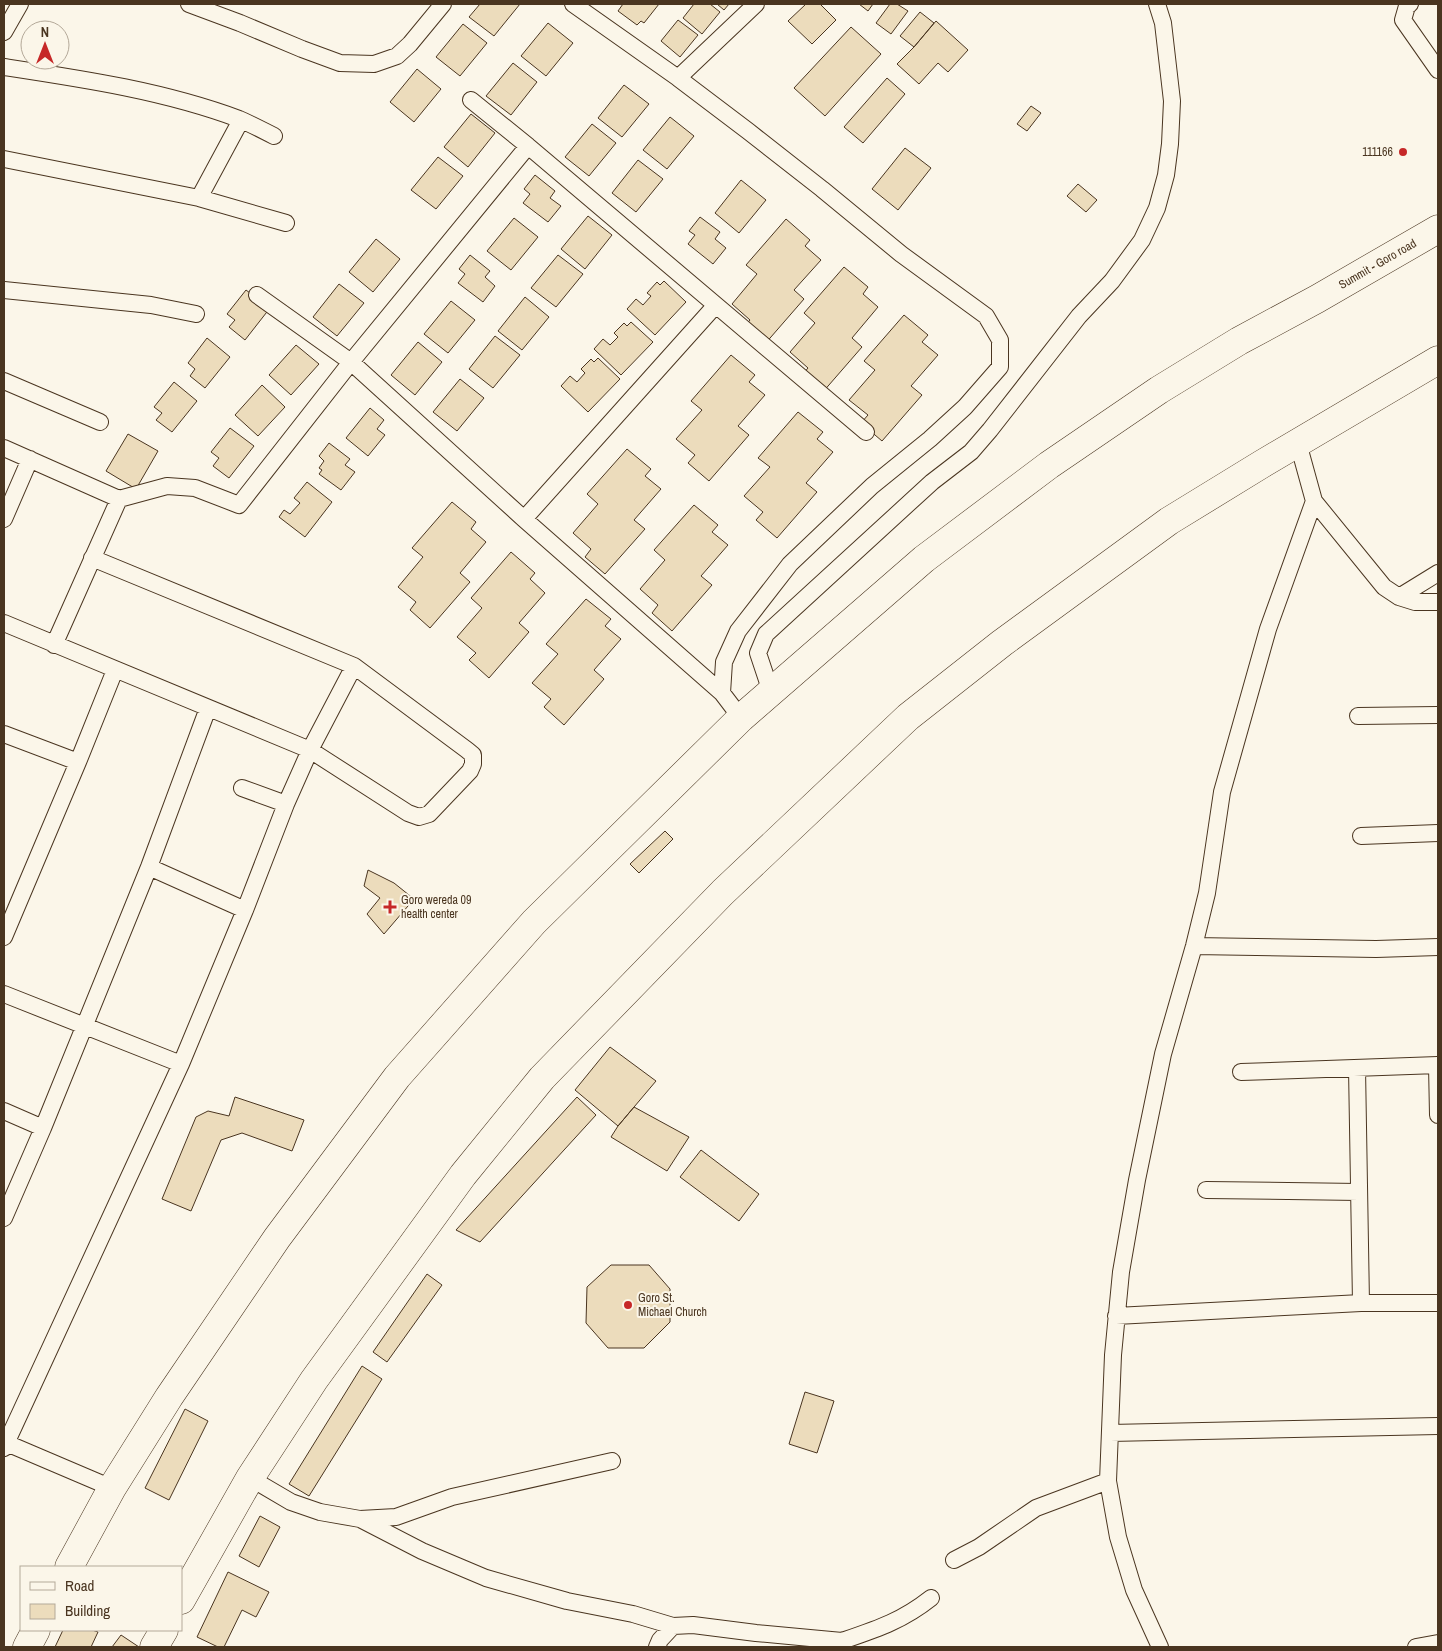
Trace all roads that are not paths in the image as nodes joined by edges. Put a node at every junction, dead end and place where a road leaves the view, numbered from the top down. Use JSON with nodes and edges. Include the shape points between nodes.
{"nodes":[{"id":1,"x":20,"y":4,"type":"edge"},
{"id":2,"x":189,"y":4,"type":"edge"},
{"id":3,"x":442,"y":4,"type":"edge"},
{"id":4,"x":756,"y":4,"type":"edge"},
{"id":5,"x":1157,"y":4,"type":"edge"},
{"id":6,"x":1410,"y":4,"type":"edge"},
{"id":7,"x":582,"y":6,"type":"edge"},
{"id":8,"x":4,"y":32,"type":"edge"},
{"id":9,"x":4,"y":67,"type":"edge"},
{"id":10,"x":1438,"y":70,"type":"edge"},
{"id":11,"x":678,"y":78,"type":"junction"},
{"id":12,"x":471,"y":100,"type":"dead end"},
{"id":13,"x":241,"y":120,"type":"junction"},
{"id":14,"x":274,"y":136,"type":"dead end"},
{"id":15,"x":528,"y":146,"type":"junction"},
{"id":16,"x":4,"y":159,"type":"edge"},
{"id":17,"x":199,"y":198,"type":"junction"},
{"id":18,"x":286,"y":223,"type":"dead end"},
{"id":19,"x":1438,"y":229,"type":"edge"},
{"id":20,"x":4,"y":290,"type":"edge"},
{"id":21,"x":257,"y":295,"type":"dead end"},
{"id":22,"x":715,"y":306,"type":"junction"},
{"id":23,"x":196,"y":314,"type":"dead end"},
{"id":24,"x":1438,"y":360,"type":"edge"},
{"id":25,"x":351,"y":362,"type":"junction"},
{"id":26,"x":4,"y":381,"type":"edge"},
{"id":27,"x":100,"y":422,"type":"dead end"},
{"id":28,"x":866,"y":432,"type":"dead end"},
{"id":29,"x":1298,"y":443,"type":"junction"},
{"id":30,"x":4,"y":448,"type":"edge"},
{"id":31,"x":30,"y":459,"type":"junction"},
{"id":32,"x":119,"y":499,"type":"junction"},
{"id":33,"x":1314,"y":501,"type":"junction"},
{"id":34,"x":4,"y":519,"type":"edge"},
{"id":35,"x":524,"y":519,"type":"junction"},
{"id":36,"x":92,"y":558,"type":"junction"},
{"id":37,"x":1438,"y":572,"type":"edge"},
{"id":38,"x":1399,"y":597,"type":"junction"},
{"id":39,"x":1438,"y":602,"type":"edge"},
{"id":40,"x":4,"y":623,"type":"edge"},
{"id":41,"x":54,"y":645,"type":"junction"},
{"id":42,"x":354,"y":666,"type":"junction"},
{"id":43,"x":115,"y":670,"type":"junction"},
{"id":44,"x":771,"y":692,"type":"junction"},
{"id":45,"x":722,"y":693,"type":"junction"},
{"id":46,"x":208,"y":708,"type":"junction"},
{"id":47,"x":1438,"y":715,"type":"edge"},
{"id":48,"x":1358,"y":716,"type":"dead end"},
{"id":49,"x":741,"y":718,"type":"junction"},
{"id":50,"x":4,"y":734,"type":"edge"},
{"id":51,"x":310,"y":750,"type":"junction"},
{"id":52,"x":78,"y":762,"type":"junction"},
{"id":53,"x":242,"y":788,"type":"dead end"},
{"id":54,"x":286,"y":804,"type":"junction"},
{"id":55,"x":1438,"y":833,"type":"edge"},
{"id":56,"x":1361,"y":836,"type":"dead end"},
{"id":57,"x":149,"y":867,"type":"junction"},
{"id":58,"x":245,"y":910,"type":"junction"},
{"id":59,"x":4,"y":937,"type":"edge"},
{"id":60,"x":1194,"y":946,"type":"junction"},
{"id":61,"x":1438,"y":947,"type":"edge"},
{"id":62,"x":4,"y":994,"type":"edge"},
{"id":63,"x":85,"y":1026,"type":"junction"},
{"id":64,"x":181,"y":1064,"type":"junction"},
{"id":65,"x":1438,"y":1065,"type":"edge"},
{"id":66,"x":1357,"y":1068,"type":"junction"},
{"id":67,"x":1241,"y":1072,"type":"dead end"},
{"id":68,"x":4,"y":1111,"type":"edge"},
{"id":69,"x":1438,"y":1115,"type":"edge"},
{"id":70,"x":43,"y":1128,"type":"junction"},
{"id":71,"x":1206,"y":1190,"type":"dead end"},
{"id":72,"x":1359,"y":1192,"type":"junction"},
{"id":73,"x":4,"y":1218,"type":"edge"},
{"id":74,"x":1361,"y":1303,"type":"junction"},
{"id":75,"x":1438,"y":1303,"type":"edge"},
{"id":76,"x":1116,"y":1316,"type":"junction"},
{"id":77,"x":1438,"y":1426,"type":"edge"},
{"id":78,"x":1110,"y":1433,"type":"junction"},
{"id":79,"x":4,"y":1444,"type":"edge"},
{"id":80,"x":612,"y":1461,"type":"dead end"},
{"id":81,"x":250,"y":1478,"type":"junction"},
{"id":82,"x":1108,"y":1481,"type":"junction"},
{"id":83,"x":112,"y":1488,"type":"junction"},
{"id":84,"x":360,"y":1519,"type":"junction"},
{"id":85,"x":954,"y":1560,"type":"dead end"},
{"id":86,"x":70,"y":1566,"type":"edge"},
{"id":87,"x":182,"y":1598,"type":"edge"},
{"id":88,"x":931,"y":1598,"type":"dead end"},
{"id":89,"x":673,"y":1626,"type":"junction"},
{"id":90,"x":35,"y":1631,"type":"edge"},
{"id":91,"x":163,"y":1631,"type":"edge"},
{"id":92,"x":844,"y":1644,"type":"edge"},
{"id":93,"x":1438,"y":1644,"type":"edge"},
{"id":94,"x":27,"y":1647,"type":"edge"},
{"id":95,"x":154,"y":1647,"type":"edge"},
{"id":96,"x":657,"y":1647,"type":"edge"},
{"id":97,"x":1160,"y":1647,"type":"edge"},
{"id":98,"x":1416,"y":1647,"type":"edge"}],
"edges":[{"from":1,"to":8,"type":"street"},
{"from":2,"to":3,"type":"street","via":[[340,62],[374,64],[397,56]]},
{"from":4,"to":11,"type":"street"},
{"from":5,"to":44,"type":"street","via":[[1163,23],[1172,101],[1170,144],[1157,208],[1142,240],[1112,281],[1079,316],[970,452],[932,482],[766,634],[758,652]]},
{"from":6,"to":10,"type":"street","via":[[1403,20]]},
{"from":7,"to":11,"type":"street"},
{"from":9,"to":13,"type":"street","via":[[104,83],[197,104]]},
{"from":11,"to":45,"type":"street","via":[[800,171],[901,254],[986,316],[1000,340],[1000,366],[964,407],[930,440],[872,486],[790,564],[738,630],[724,662]]},
{"from":12,"to":15,"type":"street"},
{"from":13,"to":14,"type":"street"},
{"from":13,"to":17,"type":"street"},
{"from":15,"to":22,"type":"street"},
{"from":15,"to":25,"type":"street"},
{"from":16,"to":17,"type":"street"},
{"from":17,"to":18,"type":"street"},
{"from":19,"to":44,"type":"highway","name":"Summit - Goro road","via":[[1239,341],[1159,390],[1049,465],[924,559]]},
{"from":20,"to":23,"type":"street","via":[[151,305]]},
{"from":21,"to":25,"type":"street"},
{"from":22,"to":28,"type":"street"},
{"from":22,"to":35,"type":"street"},
{"from":24,"to":29,"type":"highway"},
{"from":25,"to":32,"type":"street","via":[[239,505],[195,488],[176,486]]},
{"from":25,"to":35,"type":"street"},
{"from":26,"to":27,"type":"street"},
{"from":29,"to":33,"type":"street"},
{"from":29,"to":81,"type":"highway","via":[[1169,520],[1002,643],[908,717],[723,892],[542,1078],[457,1182],[314,1380]]},
{"from":30,"to":31,"type":"street"},
{"from":31,"to":32,"type":"street"},
{"from":31,"to":34,"type":"street"},
{"from":32,"to":36,"type":"street"},
{"from":33,"to":38,"type":"street","via":[[1384,586]]},
{"from":33,"to":60,"type":"street","via":[[1268,629],[1222,792],[1207,893]]},
{"from":35,"to":45,"type":"street"},
{"from":36,"to":41,"type":"street"},
{"from":36,"to":42,"type":"street"},
{"from":37,"to":38,"type":"street"},
{"from":38,"to":39,"type":"street","via":[[1415,602]]},
{"from":40,"to":41,"type":"street"},
{"from":41,"to":43,"type":"street"},
{"from":42,"to":51,"type":"street"},
{"from":42,"to":51,"type":"street","via":[[468,750],[473,755],[470,771],[429,814],[418,817]]},
{"from":43,"to":46,"type":"street"},
{"from":43,"to":52,"type":"street"},
{"from":44,"to":49,"type":"highway","name":"Summit - Goro road"},
{"from":45,"to":49,"type":"street"},
{"from":46,"to":51,"type":"street"},
{"from":46,"to":57,"type":"street"},
{"from":47,"to":48,"type":"street"},
{"from":49,"to":83,"type":"highway","name":"Summit - Goro road","via":[[534,922],[397,1077],[277,1238],[169,1397]]},
{"from":50,"to":52,"type":"street"},
{"from":51,"to":54,"type":"street"},
{"from":52,"to":59,"type":"street"},
{"from":53,"to":54,"type":"street"},
{"from":54,"to":58,"type":"street"},
{"from":55,"to":56,"type":"street"},
{"from":57,"to":58,"type":"street"},
{"from":57,"to":63,"type":"street"},
{"from":58,"to":64,"type":"street"},
{"from":60,"to":61,"type":"street"},
{"from":60,"to":76,"type":"street","via":[[1163,1054],[1137,1180]]},
{"from":62,"to":63,"type":"street"},
{"from":63,"to":64,"type":"street"},
{"from":63,"to":70,"type":"street"},
{"from":64,"to":79,"type":"street"},
{"from":65,"to":66,"type":"street"},
{"from":65,"to":69,"type":"street"},
{"from":66,"to":67,"type":"street"},
{"from":66,"to":72,"type":"street"},
{"from":68,"to":70,"type":"street"},
{"from":70,"to":73,"type":"street"},
{"from":71,"to":72,"type":"street"},
{"from":72,"to":74,"type":"street"},
{"from":74,"to":75,"type":"street"},
{"from":74,"to":76,"type":"street"},
{"from":76,"to":78,"type":"street"},
{"from":77,"to":78,"type":"street"},
{"from":78,"to":82,"type":"street"},
{"from":79,"to":83,"type":"street"},
{"from":80,"to":84,"type":"street","via":[[452,1497],[396,1517]]},
{"from":81,"to":84,"type":"street","via":[[291,1502],[320,1512]]},
{"from":81,"to":87,"type":"highway"},
{"from":82,"to":85,"type":"street","via":[[1036,1508]]},
{"from":82,"to":97,"type":"street","via":[[1118,1537],[1134,1590]]},
{"from":83,"to":86,"type":"highway","name":"Summit - Goro road"},
{"from":84,"to":89,"type":"street","via":[[422,1551],[486,1578]]},
{"from":88,"to":92,"type":"street","via":[[897,1622]]},
{"from":89,"to":92,"type":"street","via":[[692,1625]]},
{"from":89,"to":96,"type":"street"},
{"from":90,"to":94,"type":"highway"},
{"from":91,"to":95,"type":"highway"},
{"from":93,"to":98,"type":"street"}]}
